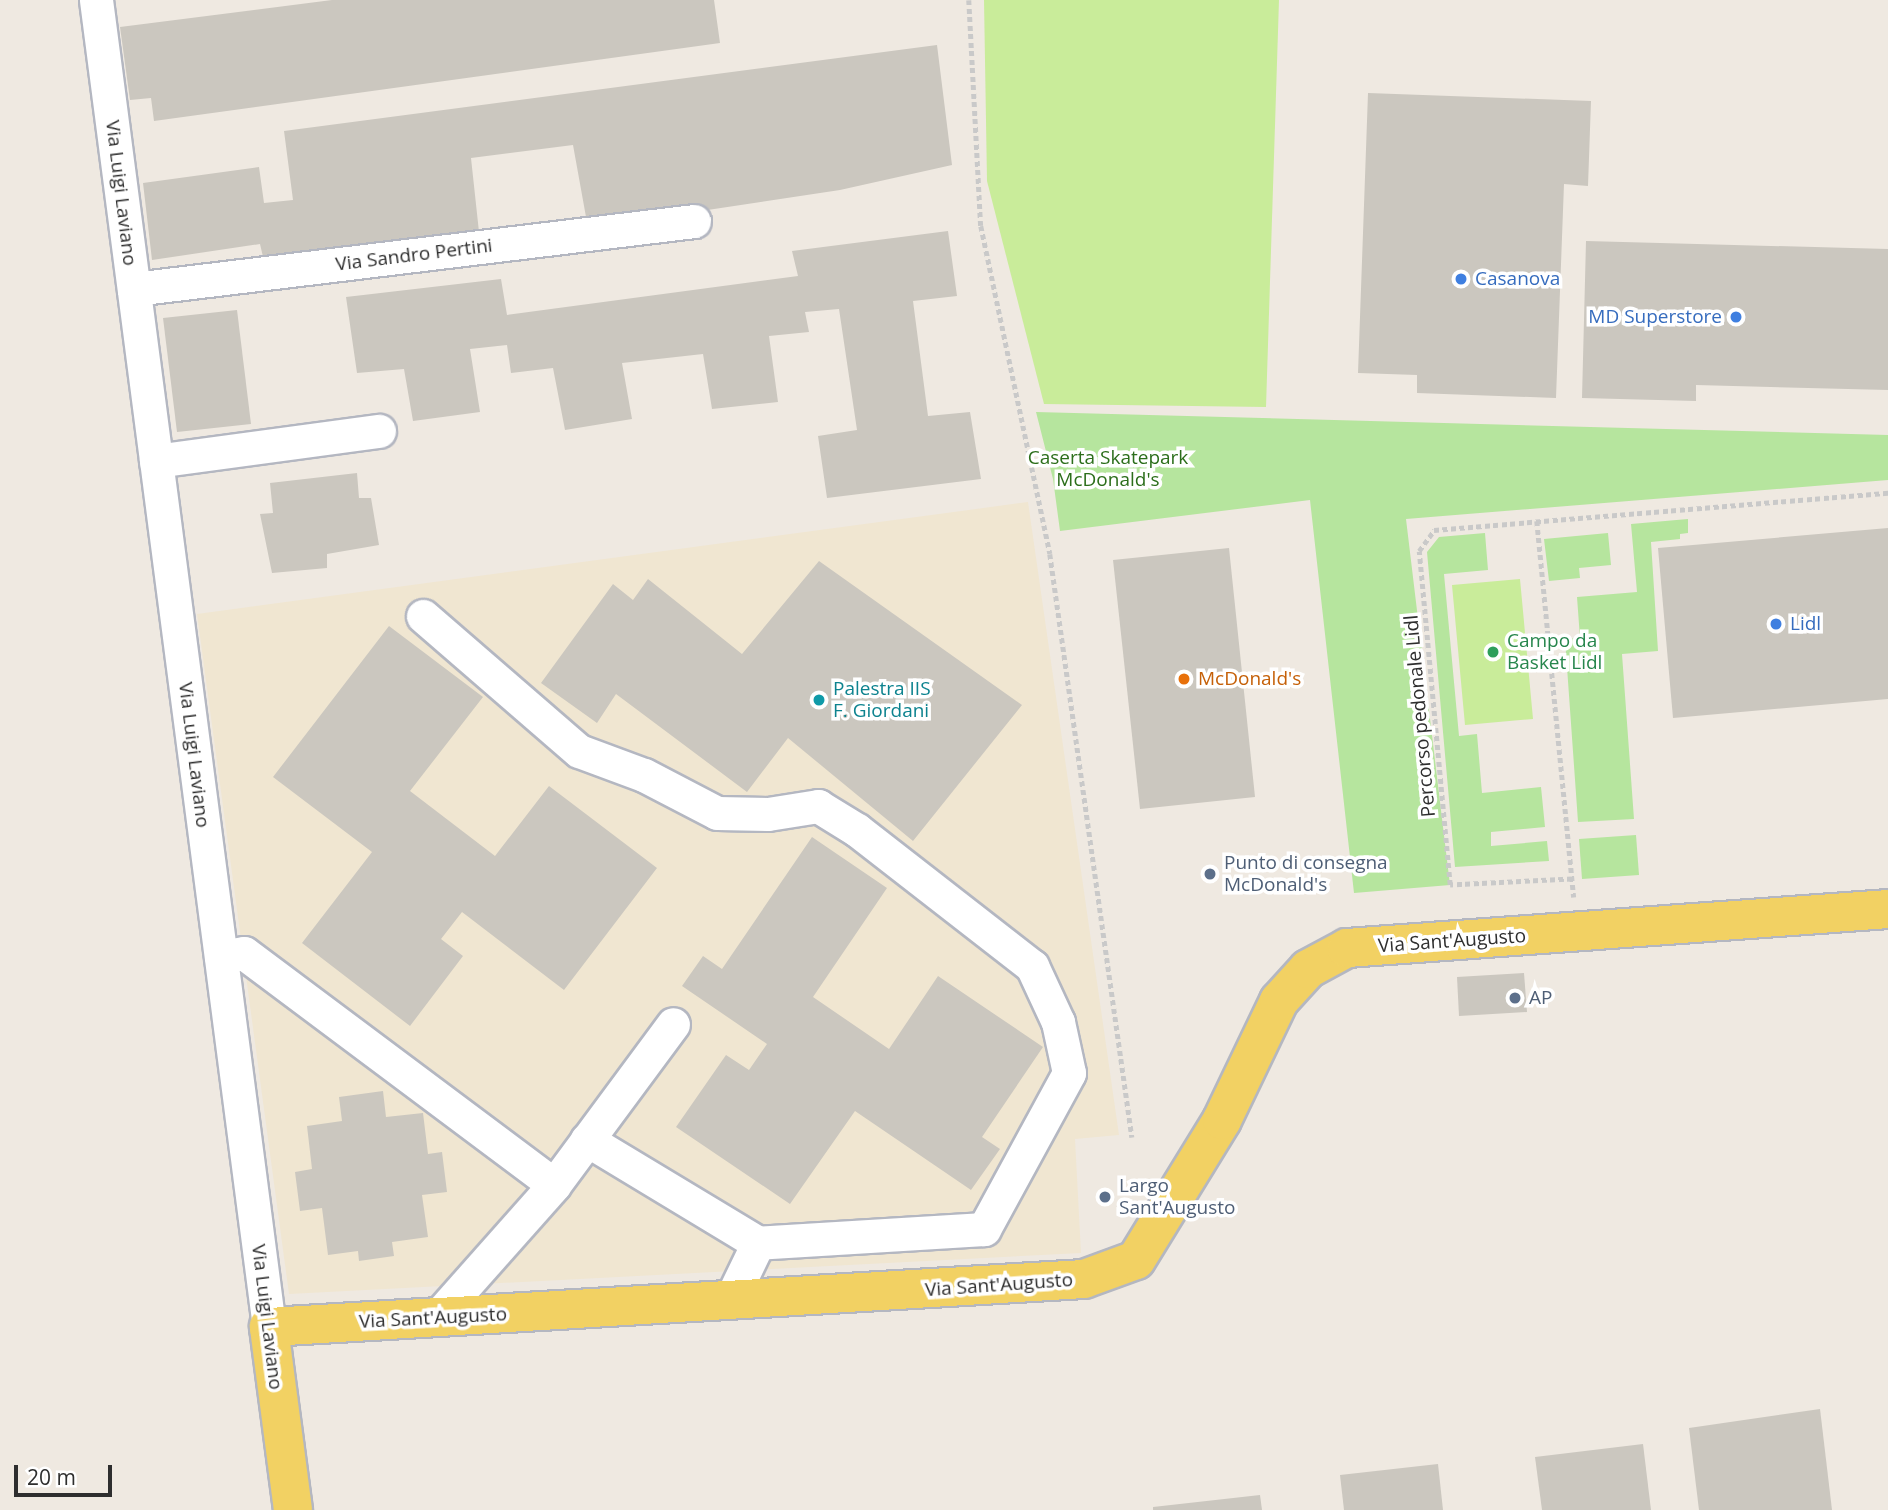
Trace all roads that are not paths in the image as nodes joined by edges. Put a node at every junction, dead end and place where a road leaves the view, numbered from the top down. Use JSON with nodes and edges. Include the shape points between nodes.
{"nodes":[{"id":1,"x":96,"y":0,"type":"edge"},
{"id":2,"x":694,"y":221,"type":"dead end"},
{"id":3,"x":134,"y":289,"type":"junction"},
{"id":4,"x":379,"y":431,"type":"dead end"},
{"id":5,"x":156,"y":461,"type":"junction"},
{"id":6,"x":423,"y":616,"type":"dead end"},
{"id":7,"x":1888,"y":909,"type":"edge"},
{"id":8,"x":220,"y":957,"type":"junction"},
{"id":9,"x":673,"y":1024,"type":"dead end"},
{"id":10,"x":587,"y":1140,"type":"junction"},
{"id":11,"x":554,"y":1185,"type":"junction"},
{"id":12,"x":758,"y":1243,"type":"junction"},
{"id":13,"x":730,"y":1301,"type":"junction"},
{"id":14,"x":437,"y":1317,"type":"junction"},
{"id":15,"x":269,"y":1327,"type":"junction"},
{"id":16,"x":293,"y":1510,"type":"edge"}],
"edges":[{"from":1,"to":3,"type":"street","name":"Via Luigi Laviano"},
{"from":2,"to":3,"type":"street","name":"Via Sandro Pertini"},
{"from":3,"to":5,"type":"street","name":"Via Luigi Laviano"},
{"from":4,"to":5,"type":"street"},
{"from":5,"to":8,"type":"street","name":"Via Luigi Laviano"},
{"from":6,"to":12,"type":"street","via":[[579,751],[644,775],[717,813],[768,814],[818,806],[857,830],[1032,966],[1058,1023],[1069,1073],[984,1229]]},
{"from":7,"to":13,"type":"main road","name":"Via Sant'Augusto","via":[[1347,948],[1307,969],[1279,1002],[1222,1120],[1136,1260],[1084,1279]]},
{"from":8,"to":11,"type":"street","via":[[244,953]]},
{"from":8,"to":15,"type":"street","name":"Via Luigi Laviano"},
{"from":9,"to":10,"type":"street"},
{"from":10,"to":11,"type":"street"},
{"from":10,"to":12,"type":"street"},
{"from":11,"to":14,"type":"street"},
{"from":12,"to":13,"type":"street"},
{"from":13,"to":14,"type":"main road","name":"Via Sant'Augusto"},
{"from":14,"to":15,"type":"main road","name":"Via Sant'Augusto"},
{"from":15,"to":16,"type":"main road","name":"Via Luigi Laviano"}]}
